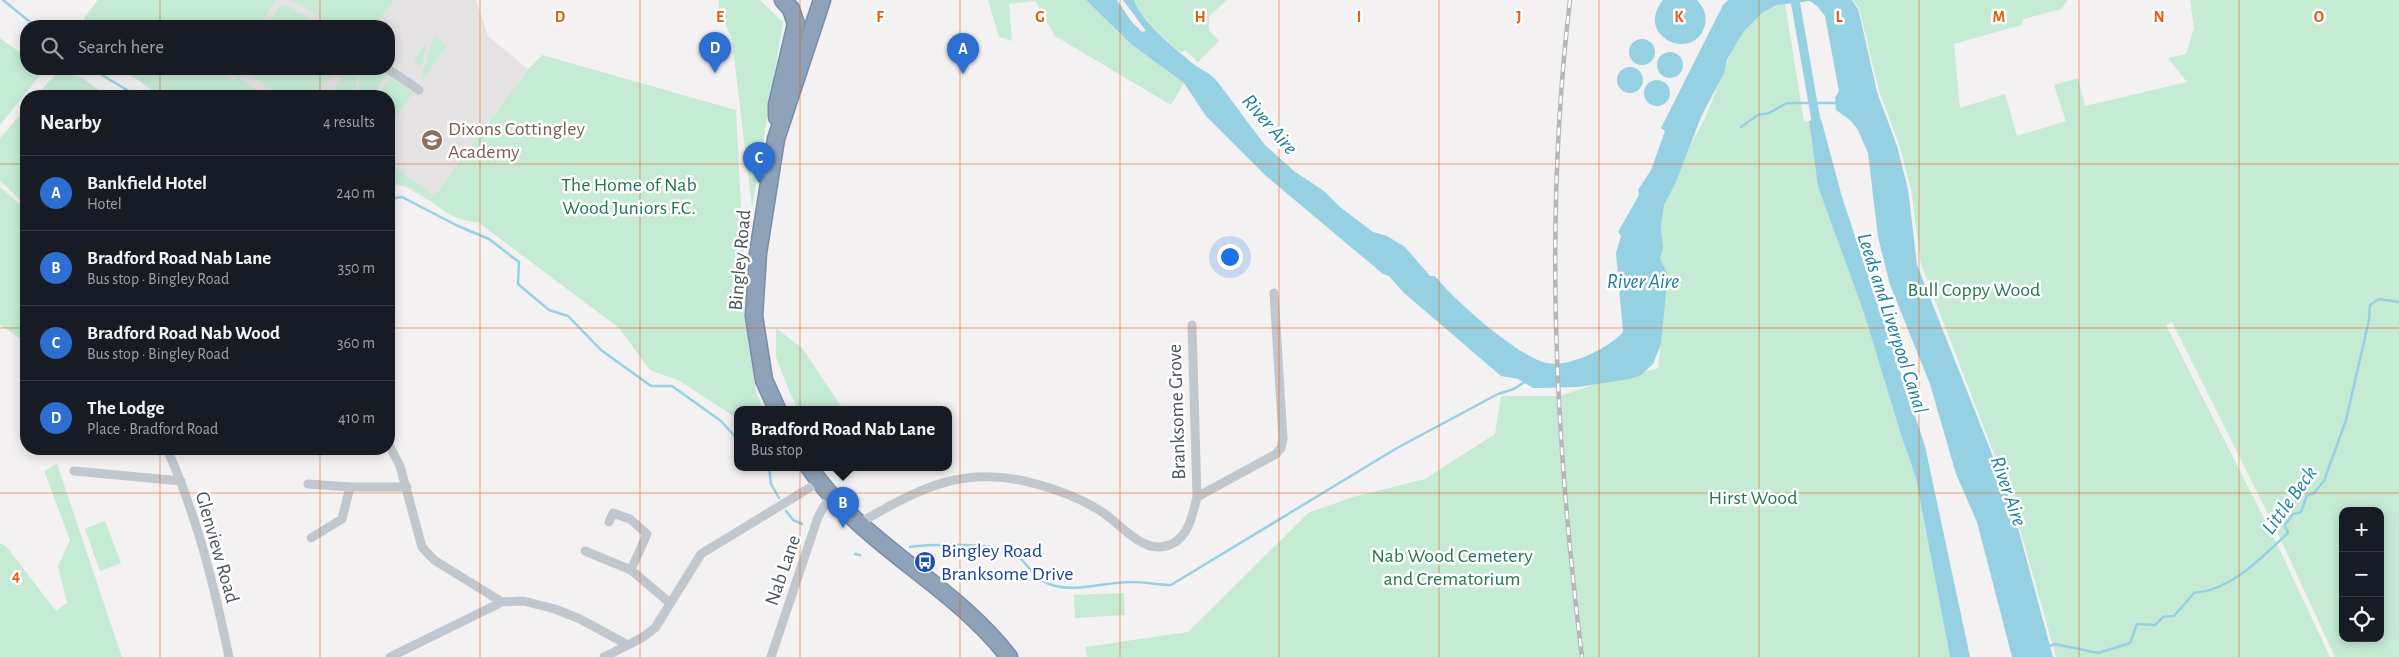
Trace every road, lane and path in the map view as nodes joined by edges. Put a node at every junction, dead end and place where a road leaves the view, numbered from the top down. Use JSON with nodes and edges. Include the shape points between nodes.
{"nodes":[{"id":1,"x":783,"y":0,"type":"edge"},
{"id":2,"x":822,"y":0,"type":"edge"},
{"id":3,"x":395,"y":74,"type":"edge"},
{"id":4,"x":419,"y":90,"type":"dead end"},
{"id":5,"x":776,"y":139,"type":"junction"},
{"id":6,"x":1274,"y":293,"type":"dead end"},
{"id":7,"x":1192,"y":326,"type":"dead end"},
{"id":8,"x":776,"y":406,"type":"edge"},
{"id":9,"x":170,"y":455,"type":"edge"},
{"id":10,"x":394,"y":455,"type":"edge"},
{"id":11,"x":74,"y":471,"type":"dead end"},
{"id":12,"x":812,"y":471,"type":"edge"},
{"id":13,"x":181,"y":480,"type":"junction"},
{"id":14,"x":819,"y":482,"type":"junction"},
{"id":15,"x":308,"y":484,"type":"dead end"},
{"id":16,"x":350,"y":487,"type":"junction"},
{"id":17,"x":407,"y":487,"type":"junction"},
{"id":18,"x":830,"y":496,"type":"junction"},
{"id":19,"x":1197,"y":497,"type":"junction"},
{"id":20,"x":609,"y":522,"type":"dead end"},
{"id":21,"x":858,"y":524,"type":"junction"},
{"id":22,"x":311,"y":538,"type":"dead end"},
{"id":23,"x":585,"y":551,"type":"dead end"},
{"id":24,"x":631,"y":570,"type":"junction"},
{"id":25,"x":502,"y":602,"type":"junction"},
{"id":26,"x":670,"y":603,"type":"junction"},
{"id":27,"x":628,"y":645,"type":"junction"},
{"id":28,"x":229,"y":657,"type":"edge"},
{"id":29,"x":390,"y":657,"type":"edge"},
{"id":30,"x":604,"y":657,"type":"edge"},
{"id":31,"x":771,"y":657,"type":"edge"},
{"id":32,"x":1009,"y":657,"type":"edge"}],
"edges":[{"from":1,"to":5,"type":"highway","via":[[791,8],[796,24],[777,105]]},
{"from":2,"to":5,"type":"highway","name":"Bingley Road"},
{"from":3,"to":4,"type":"street"},
{"from":5,"to":8,"type":"highway","name":"Bingley Road","via":[[758,254],[754,316],[764,380]]},
{"from":6,"to":19,"type":"street","via":[[1281,448],[1276,454]]},
{"from":7,"to":19,"type":"street","name":"Branksome Grove"},
{"from":9,"to":13,"type":"street","name":"Glenview Road"},
{"from":10,"to":17,"type":"street"},
{"from":11,"to":13,"type":"street"},
{"from":12,"to":14,"type":"highway"},
{"from":13,"to":28,"type":"street","name":"Glenview Road","via":[[214,585]]},
{"from":14,"to":18,"type":"highway"},
{"from":14,"to":26,"type":"street","via":[[702,554]]},
{"from":15,"to":16,"type":"street"},
{"from":16,"to":17,"type":"street"},
{"from":16,"to":22,"type":"street","via":[[342,519]]},
{"from":17,"to":25,"type":"street","via":[[422,548],[434,560]]},
{"from":18,"to":21,"type":"highway"},
{"from":18,"to":31,"type":"street","name":"Nab Lane","via":[[818,517]]},
{"from":19,"to":21,"type":"street","name":"Branksome Grove","via":[[1192,518],[1181,538],[1158,548],[1142,543],[1091,505],[1074,497],[1032,483],[979,475],[959,478],[899,500]]},
{"from":20,"to":24,"type":"street","via":[[613,513],[630,519],[647,534]]},
{"from":21,"to":32,"type":"highway","via":[[955,602],[991,634]]},
{"from":23,"to":24,"type":"street"},
{"from":24,"to":26,"type":"street"},
{"from":25,"to":27,"type":"street","via":[[523,601],[555,609]]},
{"from":25,"to":29,"type":"street"},
{"from":26,"to":27,"type":"street","via":[[655,628]]},
{"from":27,"to":30,"type":"street"}]}
